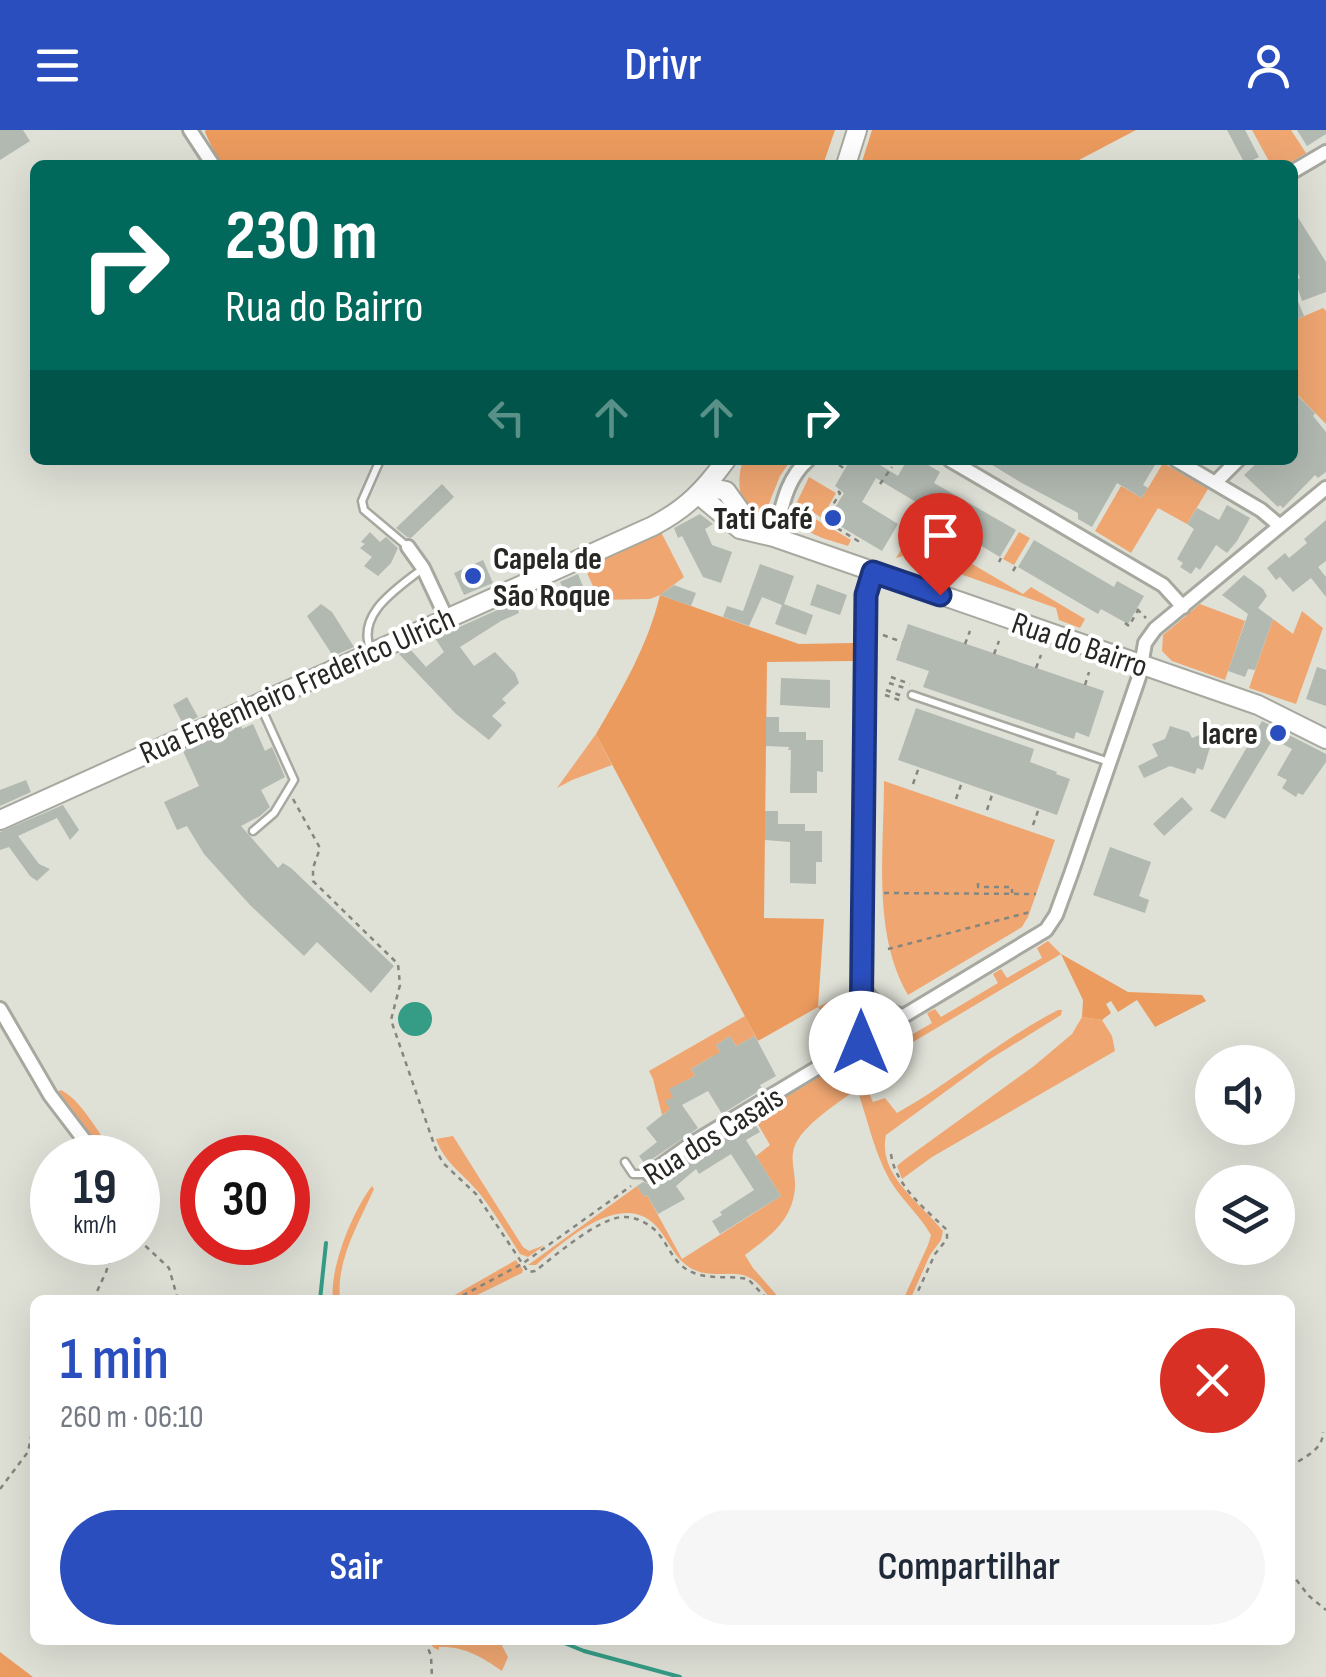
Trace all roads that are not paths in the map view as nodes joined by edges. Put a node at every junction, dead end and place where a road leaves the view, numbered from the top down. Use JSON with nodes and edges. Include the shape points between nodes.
{"nodes":[{"id":1,"x":190,"y":130,"type":"edge"},
{"id":2,"x":858,"y":130,"type":"edge"},
{"id":3,"x":1326,"y":152,"type":"edge"},
{"id":4,"x":211,"y":160,"type":"edge"},
{"id":5,"x":848,"y":160,"type":"edge"},
{"id":6,"x":1298,"y":168,"type":"edge"},
{"id":7,"x":378,"y":465,"type":"edge"},
{"id":8,"x":726,"y":465,"type":"edge"},
{"id":9,"x":730,"y":465,"type":"edge"},
{"id":10,"x":803,"y":465,"type":"edge"},
{"id":11,"x":959,"y":465,"type":"edge"},
{"id":12,"x":1184,"y":465,"type":"edge"},
{"id":13,"x":1233,"y":465,"type":"edge"},
{"id":14,"x":1215,"y":483,"type":"junction"},
{"id":15,"x":1326,"y":488,"type":"edge"},
{"id":16,"x":703,"y":491,"type":"junction"},
{"id":17,"x":737,"y":507,"type":"junction"},
{"id":18,"x":1280,"y":526,"type":"junction"},
{"id":19,"x":774,"y":537,"type":"junction"},
{"id":20,"x":408,"y":547,"type":"joint"},
{"id":21,"x":423,"y":568,"type":"junction"},
{"id":22,"x":873,"y":572,"type":"junction"},
{"id":23,"x":1182,"y":606,"type":"junction"},
{"id":24,"x":446,"y":618,"type":"junction"},
{"id":25,"x":371,"y":651,"type":"junction"},
{"id":26,"x":1141,"y":665,"type":"junction"},
{"id":27,"x":907,"y":693,"type":"road end"},
{"id":28,"x":258,"y":702,"type":"junction"},
{"id":29,"x":1292,"y":720,"type":"junction"},
{"id":30,"x":1326,"y":725,"type":"edge"},
{"id":31,"x":1326,"y":739,"type":"edge"},
{"id":32,"x":1109,"y":762,"type":"junction"},
{"id":33,"x":0,"y":820,"type":"edge"},
{"id":34,"x":253,"y":831,"type":"dead end"},
{"id":35,"x":861,"y":986,"type":"junction"},
{"id":36,"x":0,"y":1009,"type":"edge"},
{"id":37,"x":904,"y":1016,"type":"junction"},
{"id":38,"x":861,"y":1043,"type":"junction"},
{"id":39,"x":80,"y":1135,"type":"edge"},
{"id":40,"x":625,"y":1162,"type":"dead end"},
{"id":41,"x":649,"y":1174,"type":"joint"}],
"edges":[{"from":1,"to":4,"type":"street"},
{"from":2,"to":5,"type":"street"},
{"from":3,"to":6,"type":"street"},
{"from":7,"to":20,"type":"lane","via":[[364,510]]},
{"from":8,"to":16,"type":"street"},
{"from":9,"to":17,"type":"street"},
{"from":10,"to":19,"type":"street","via":[[789,485]]},
{"from":11,"to":23,"type":"street","via":[[1164,585]]},
{"from":12,"to":14,"type":"street"},
{"from":13,"to":14,"type":"street"},
{"from":14,"to":18,"type":"street"},
{"from":15,"to":18,"type":"street","name":"Rua dos Casais"},
{"from":16,"to":17,"type":"street","name":"Rua do Bairro","via":[[726,491]]},
{"from":16,"to":19,"type":"street","name":"Rua do Bairro","via":[[740,529]]},
{"from":16,"to":24,"type":"street","name":"Rua Engenheiro Frederico Ulrich","via":[[653,526]]},
{"from":17,"to":19,"type":"street","name":"Rua do Bairro"},
{"from":18,"to":23,"type":"street","name":"Rua dos Casais"},
{"from":19,"to":22,"type":"street","name":"Rua do Bairro"},
{"from":20,"to":21,"type":"street"},
{"from":21,"to":24,"type":"street"},
{"from":21,"to":25,"type":"lane","via":[[378,607],[366,633]]},
{"from":22,"to":26,"type":"street","name":"Rua do Bairro"},
{"from":22,"to":35,"type":"street","via":[[865,602]]},
{"from":23,"to":26,"type":"street","name":"Rua dos Casais","via":[[1147,639]]},
{"from":24,"to":25,"type":"street","name":"Rua Engenheiro Frederico Ulrich"},
{"from":25,"to":28,"type":"street","name":"Rua Engenheiro Frederico Ulrich"},
{"from":26,"to":29,"type":"street","name":"Rua do Bairro"},
{"from":26,"to":32,"type":"street","name":"Rua dos Casais"},
{"from":27,"to":32,"type":"lane"},
{"from":28,"to":33,"type":"street","name":"Rua Engenheiro Frederico Ulrich"},
{"from":28,"to":34,"type":"lane","via":[[294,780],[274,814]]},
{"from":29,"to":30,"type":"street"},
{"from":29,"to":31,"type":"street","name":"Rua do Bairro"},
{"from":32,"to":37,"type":"street","name":"Rua dos Casais","via":[[1052,924]]},
{"from":35,"to":37,"type":"street","via":[[874,1004]]},
{"from":35,"to":38,"type":"street"},
{"from":36,"to":39,"type":"street"},
{"from":37,"to":38,"type":"street","name":"Rua dos Casais"},
{"from":38,"to":41,"type":"street","name":"Rua dos Casais"},
{"from":40,"to":41,"type":"lane","via":[[633,1174]]}]}
